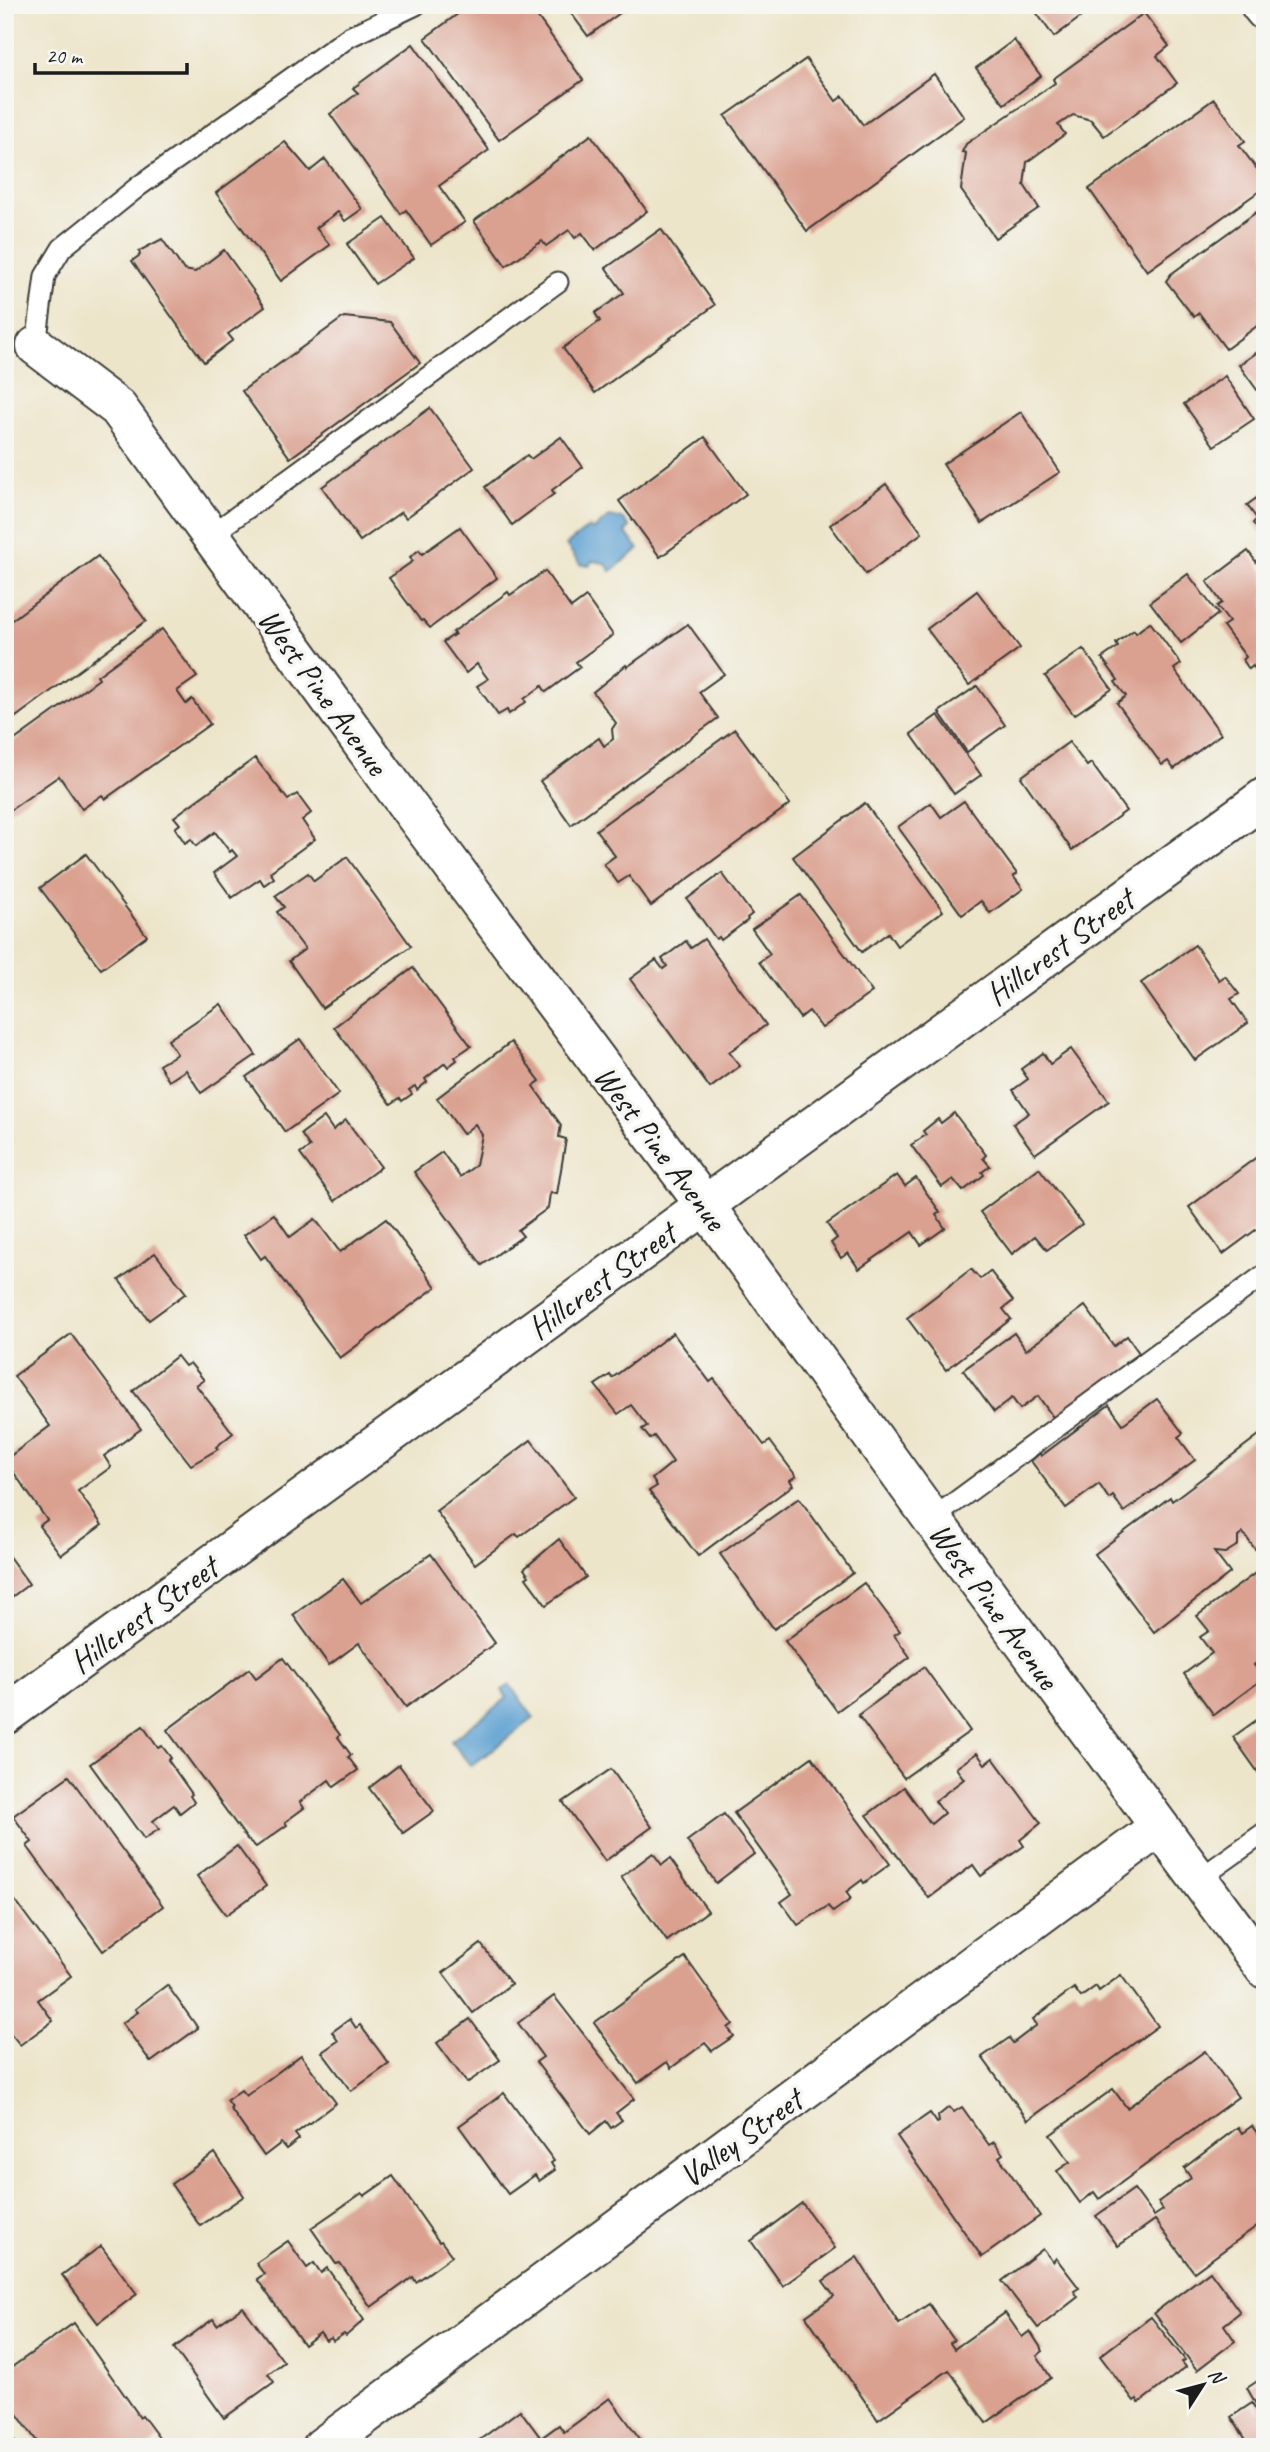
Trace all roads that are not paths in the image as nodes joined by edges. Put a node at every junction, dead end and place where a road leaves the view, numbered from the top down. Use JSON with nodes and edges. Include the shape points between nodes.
{"nodes":[{"id":1,"x":416,"y":5,"type":"edge"},
{"id":2,"x":1260,"y":5,"type":"edge"},
{"id":3,"x":1265,"y":11,"type":"edge"},
{"id":4,"x":558,"y":282,"type":"dead end"},
{"id":5,"x":36,"y":346,"type":"joint"},
{"id":6,"x":211,"y":535,"type":"junction"},
{"id":7,"x":1265,"y":797,"type":"edge"},
{"id":8,"x":704,"y":1204,"type":"junction"},
{"id":9,"x":1265,"y":1274,"type":"edge"},
{"id":10,"x":932,"y":1519,"type":"junction"},
{"id":11,"x":5,"y":1714,"type":"edge"},
{"id":12,"x":1159,"y":1828,"type":"junction"},
{"id":13,"x":1265,"y":1832,"type":"edge"},
{"id":14,"x":1199,"y":1880,"type":"junction"},
{"id":15,"x":1265,"y":1969,"type":"edge"},
{"id":16,"x":322,"y":2447,"type":"edge"}],
"edges":[{"from":1,"to":5,"type":"lane","via":[[349,37],[139,186],[62,248],[44,276]]},
{"from":2,"to":3,"type":"street"},
{"from":4,"to":6,"type":"lane"},
{"from":5,"to":6,"type":"street","name":"West Pine Avenue","via":[[118,408]]},
{"from":6,"to":8,"type":"street","name":"West Pine Avenue"},
{"from":7,"to":8,"type":"street","name":"Hillcrest Street"},
{"from":8,"to":10,"type":"street","name":"West Pine Avenue"},
{"from":8,"to":11,"type":"street","name":"Hillcrest Street"},
{"from":9,"to":10,"type":"lane"},
{"from":10,"to":12,"type":"street","name":"West Pine Avenue"},
{"from":12,"to":14,"type":"street","name":"West Pine Avenue"},
{"from":12,"to":16,"type":"street","name":"Valley Street"},
{"from":13,"to":14,"type":"lane"},
{"from":14,"to":15,"type":"street","name":"West Pine Avenue"}]}
